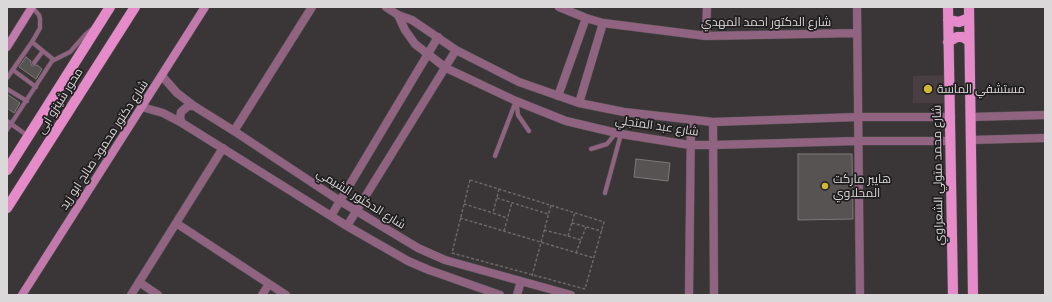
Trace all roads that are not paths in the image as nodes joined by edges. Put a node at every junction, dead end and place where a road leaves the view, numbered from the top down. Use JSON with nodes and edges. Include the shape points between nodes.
{"nodes":[{"id":1,"x":32,"y":7,"type":"edge"},
{"id":2,"x":110,"y":7,"type":"edge"},
{"id":3,"x":134,"y":7,"type":"edge"},
{"id":4,"x":205,"y":7,"type":"edge"},
{"id":5,"x":312,"y":7,"type":"edge"},
{"id":6,"x":386,"y":7,"type":"edge"},
{"id":7,"x":559,"y":7,"type":"edge"},
{"id":8,"x":707,"y":7,"type":"edge"},
{"id":9,"x":856,"y":7,"type":"edge"},
{"id":10,"x":948,"y":7,"type":"edge"},
{"id":11,"x":969,"y":7,"type":"edge"},
{"id":12,"x":398,"y":15,"type":"junction"},
{"id":13,"x":586,"y":18,"type":"junction"},
{"id":14,"x":969,"y":18,"type":"junction"},
{"id":15,"x":948,"y":20,"type":"junction"},
{"id":16,"x":603,"y":23,"type":"junction"},
{"id":17,"x":98,"y":27,"type":"junction"},
{"id":18,"x":857,"y":33,"type":"junction"},
{"id":19,"x":706,"y":36,"type":"junction"},
{"id":20,"x":438,"y":37,"type":"junction"},
{"id":21,"x":969,"y":41,"type":"junction"},
{"id":22,"x":32,"y":42,"type":"junction"},
{"id":23,"x":948,"y":42,"type":"junction"},
{"id":24,"x":7,"y":47,"type":"edge"},
{"id":25,"x":456,"y":50,"type":"junction"},
{"id":26,"x":43,"y":51,"type":"junction"},
{"id":27,"x":428,"y":55,"type":"junction"},
{"id":28,"x":54,"y":60,"type":"junction"},
{"id":29,"x":34,"y":63,"type":"dead end"},
{"id":30,"x":446,"y":68,"type":"junction"},
{"id":31,"x":13,"y":70,"type":"junction"},
{"id":32,"x":27,"y":72,"type":"dead end"},
{"id":33,"x":162,"y":76,"type":"junction"},
{"id":34,"x":7,"y":78,"type":"edge"},
{"id":35,"x":23,"y":78,"type":"junction"},
{"id":36,"x":36,"y":87,"type":"junction"},
{"id":37,"x":7,"y":89,"type":"edge"},
{"id":38,"x":558,"y":96,"type":"junction"},
{"id":39,"x":26,"y":101,"type":"junction"},
{"id":40,"x":517,"y":102,"type":"junction"},
{"id":41,"x":579,"y":103,"type":"junction"},
{"id":42,"x":194,"y":106,"type":"junction"},
{"id":43,"x":142,"y":107,"type":"junction"},
{"id":44,"x":1045,"y":115,"type":"edge"},
{"id":45,"x":951,"y":116,"type":"junction"},
{"id":46,"x":858,"y":117,"type":"junction"},
{"id":47,"x":970,"y":117,"type":"junction"},
{"id":48,"x":691,"y":120,"type":"junction"},
{"id":49,"x":9,"y":122,"type":"edge"},
{"id":50,"x":713,"y":122,"type":"junction"},
{"id":51,"x":182,"y":123,"type":"junction"},
{"id":52,"x":7,"y":130,"type":"edge"},
{"id":53,"x":234,"y":131,"type":"junction"},
{"id":54,"x":529,"y":131,"type":"dead end"},
{"id":55,"x":618,"y":133,"type":"junction"},
{"id":56,"x":28,"y":136,"type":"junction"},
{"id":57,"x":1045,"y":138,"type":"edge"},
{"id":58,"x":970,"y":140,"type":"junction"},
{"id":59,"x":857,"y":141,"type":"junction"},
{"id":60,"x":951,"y":141,"type":"junction"},
{"id":61,"x":690,"y":145,"type":"junction"},
{"id":62,"x":714,"y":145,"type":"junction"},
{"id":63,"x":223,"y":148,"type":"junction"},
{"id":64,"x":591,"y":149,"type":"dead end"},
{"id":65,"x":495,"y":156,"type":"dead end"},
{"id":66,"x":7,"y":170,"type":"edge"},
{"id":67,"x":605,"y":193,"type":"dead end"},
{"id":68,"x":340,"y":201,"type":"junction"},
{"id":69,"x":7,"y":208,"type":"edge"},
{"id":70,"x":356,"y":211,"type":"junction"},
{"id":71,"x":331,"y":216,"type":"junction"},
{"id":72,"x":176,"y":223,"type":"junction"},
{"id":73,"x":347,"y":226,"type":"junction"},
{"id":74,"x":521,"y":281,"type":"junction"},
{"id":75,"x":139,"y":282,"type":"junction"},
{"id":76,"x":269,"y":284,"type":"junction"},
{"id":77,"x":538,"y":286,"type":"junction"},
{"id":78,"x":22,"y":295,"type":"edge"},
{"id":79,"x":131,"y":295,"type":"edge"},
{"id":80,"x":158,"y":295,"type":"edge"},
{"id":81,"x":262,"y":295,"type":"edge"},
{"id":82,"x":286,"y":295,"type":"edge"},
{"id":83,"x":500,"y":295,"type":"edge"},
{"id":84,"x":517,"y":295,"type":"edge"},
{"id":85,"x":535,"y":295,"type":"edge"},
{"id":86,"x":571,"y":295,"type":"edge"},
{"id":87,"x":689,"y":295,"type":"edge"},
{"id":88,"x":714,"y":295,"type":"edge"},
{"id":89,"x":860,"y":295,"type":"edge"},
{"id":90,"x":953,"y":295,"type":"edge"},
{"id":91,"x":973,"y":295,"type":"edge"}],
"edges":[{"from":1,"to":22,"type":"lane","via":[[39,15],[41,23]]},
{"from":1,"to":24,"type":"street"},
{"from":2,"to":17,"type":"main road","name":"محور شينزو ابى"},
{"from":3,"to":69,"type":"main road","name":"محور شينزو ابى"},
{"from":4,"to":33,"type":"street","name":"شارع دكتور محمود صالح ابو زيد"},
{"from":5,"to":53,"type":"street"},
{"from":6,"to":12,"type":"street","name":"شارع عبد المتجلي"},
{"from":7,"to":13,"type":"street","name":"شارع الدكتور احمد المهدي"},
{"from":8,"to":19,"type":"street"},
{"from":9,"to":18,"type":"street"},
{"from":10,"to":15,"type":"main road","name":"شارع محمد متولي الشعراوي"},
{"from":11,"to":14,"type":"main road"},
{"from":12,"to":20,"type":"street","name":"شارع عبد المتجلي","via":[[412,20]]},
{"from":12,"to":27,"type":"street","name":"شارع عبد المتجلي","via":[[415,44]]},
{"from":13,"to":16,"type":"street","name":"شارع الدكتور احمد المهدي"},
{"from":13,"to":38,"type":"street"},
{"from":14,"to":15,"type":"main road","via":[[959,22]]},
{"from":14,"to":21,"type":"main road"},
{"from":15,"to":23,"type":"main road","name":"شارع محمد متولي الشعراوي"},
{"from":16,"to":19,"type":"street","name":"شارع الدكتور احمد المهدي"},
{"from":16,"to":41,"type":"street"},
{"from":17,"to":28,"type":"lane","via":[[88,32],[68,54]]},
{"from":17,"to":56,"type":"main road","name":"محور شينزو ابى"},
{"from":18,"to":19,"type":"street","name":"شارع الدكتور احمد المهدي"},
{"from":18,"to":46,"type":"street"},
{"from":20,"to":25,"type":"street","name":"شارع عبد المتجلي"},
{"from":20,"to":27,"type":"street"},
{"from":21,"to":23,"type":"main road","via":[[960,37]]},
{"from":21,"to":47,"type":"main road"},
{"from":22,"to":26,"type":"lane"},
{"from":22,"to":31,"type":"lane"},
{"from":23,"to":45,"type":"main road","name":"شارع محمد متولي الشعراوي"},
{"from":25,"to":30,"type":"street"},
{"from":25,"to":38,"type":"street","name":"شارع عبد المتجلي","via":[[519,82]]},
{"from":26,"to":28,"type":"lane"},
{"from":26,"to":29,"type":"lane"},
{"from":27,"to":30,"type":"street","name":"شارع عبد المتجلي"},
{"from":27,"to":68,"type":"street"},
{"from":28,"to":36,"type":"lane"},
{"from":30,"to":40,"type":"street","name":"شارع عبد المتجلي"},
{"from":30,"to":70,"type":"street"},
{"from":31,"to":34,"type":"lane"},
{"from":31,"to":35,"type":"lane"},
{"from":32,"to":35,"type":"lane"},
{"from":33,"to":42,"type":"street","name":"شارع الدكتور الشيمي","via":[[177,93]]},
{"from":33,"to":43,"type":"street","name":"شارع دكتور محمود صالح ابو زيد"},
{"from":35,"to":36,"type":"lane"},
{"from":36,"to":39,"type":"lane"},
{"from":37,"to":39,"type":"lane"},
{"from":38,"to":41,"type":"street","name":"شارع عبد المتجلي"},
{"from":39,"to":49,"type":"lane"},
{"from":40,"to":54,"type":"lane","via":[[519,119]]},
{"from":40,"to":55,"type":"street","name":"شارع عبد المتجلي","via":[[566,121]]},
{"from":40,"to":65,"type":"lane"},
{"from":41,"to":48,"type":"street","name":"شارع عبد المتجلي","via":[[624,112]]},
{"from":42,"to":51,"type":"street","via":[[188,106],[181,112]]},
{"from":42,"to":53,"type":"street","name":"شارع الدكتور الشيمي"},
{"from":43,"to":51,"type":"street","via":[[163,113]]},
{"from":43,"to":78,"type":"street","name":"شارع دكتور محمود صالح ابو زيد"},
{"from":44,"to":47,"type":"street"},
{"from":45,"to":46,"type":"street","name":"شارع عبد المتجلي"},
{"from":45,"to":60,"type":"main road","name":"شارع محمد متولي الشعراوي"},
{"from":46,"to":50,"type":"street","name":"شارع عبد المتجلي"},
{"from":46,"to":59,"type":"street"},
{"from":47,"to":58,"type":"main road"},
{"from":48,"to":50,"type":"street","name":"شارع عبد المتجلي"},
{"from":48,"to":61,"type":"street"},
{"from":49,"to":52,"type":"lane"},
{"from":49,"to":56,"type":"lane"},
{"from":50,"to":62,"type":"street"},
{"from":51,"to":63,"type":"street"},
{"from":53,"to":68,"type":"street","name":"شارع الدكتور الشيمي"},
{"from":55,"to":61,"type":"street","name":"شارع عبد المتجلي"},
{"from":55,"to":64,"type":"lane","via":[[607,144]]},
{"from":55,"to":67,"type":"lane"},
{"from":56,"to":66,"type":"main road","name":"محور شينزو ابى"},
{"from":57,"to":58,"type":"street"},
{"from":58,"to":91,"type":"main road"},
{"from":59,"to":60,"type":"street","name":"شارع عبد المتجلي"},
{"from":59,"to":62,"type":"street","name":"شارع عبد المتجلي"},
{"from":59,"to":89,"type":"street"},
{"from":60,"to":90,"type":"main road","name":"شارع محمد متولي الشعراوي"},
{"from":61,"to":62,"type":"street","name":"شارع عبد المتجلي"},
{"from":61,"to":87,"type":"street"},
{"from":62,"to":88,"type":"street"},
{"from":63,"to":71,"type":"street"},
{"from":63,"to":72,"type":"street"},
{"from":68,"to":70,"type":"street","name":"شارع الدكتور الشيمي"},
{"from":68,"to":71,"type":"street"},
{"from":70,"to":73,"type":"street"},
{"from":70,"to":74,"type":"street","name":"شارع الدكتور الشيمي","via":[[435,256]]},
{"from":71,"to":73,"type":"street"},
{"from":72,"to":75,"type":"street"},
{"from":72,"to":76,"type":"street"},
{"from":73,"to":83,"type":"street","via":[[418,266]]},
{"from":74,"to":77,"type":"street","name":"شارع الدكتور الشيمي","via":[[531,280]]},
{"from":74,"to":84,"type":"street"},
{"from":75,"to":79,"type":"street"},
{"from":75,"to":80,"type":"street"},
{"from":76,"to":81,"type":"street"},
{"from":76,"to":82,"type":"street"},
{"from":77,"to":85,"type":"street"},
{"from":77,"to":86,"type":"street","name":"شارع الدكتور الشيمي"}]}
